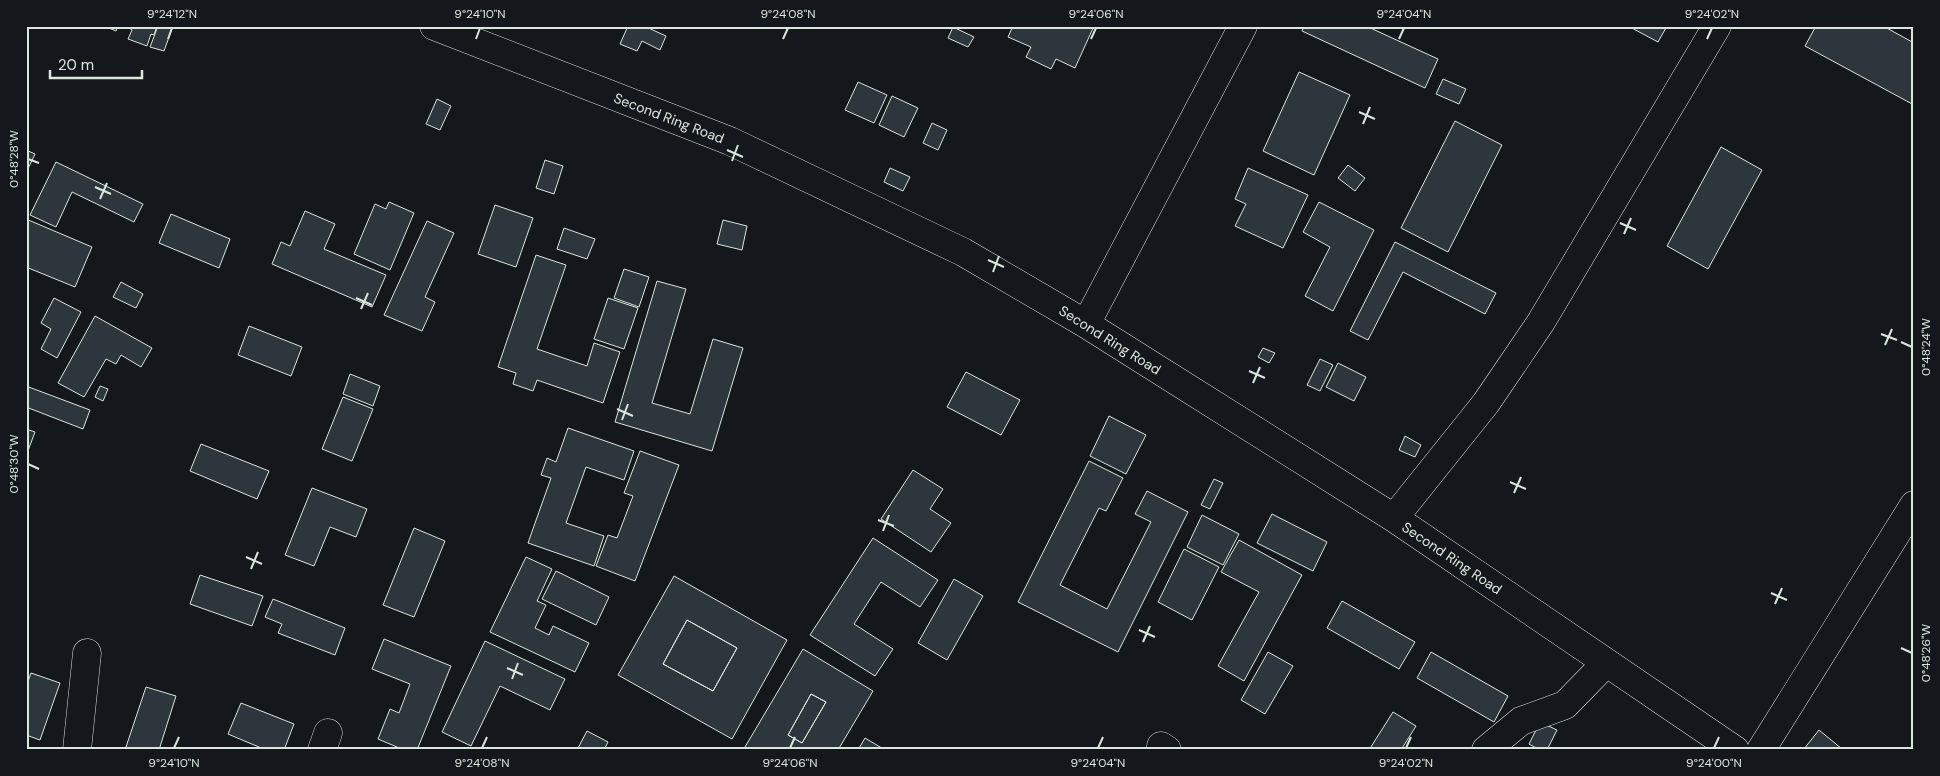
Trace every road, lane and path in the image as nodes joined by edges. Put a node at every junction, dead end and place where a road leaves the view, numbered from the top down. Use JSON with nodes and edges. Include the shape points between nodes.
{"nodes":[{"id":1,"x":434,"y":26,"type":"edge"},
{"id":2,"x":1243,"y":26,"type":"edge"},
{"id":3,"x":1717,"y":26,"type":"edge"},
{"id":4,"x":1086,"y":324,"type":"junction"},
{"id":5,"x":1914,"y":505,"type":"edge"},
{"id":6,"x":1394,"y":518,"type":"junction"},
{"id":7,"x":87,"y":653,"type":"dead end"},
{"id":8,"x":1606,"y":663,"type":"junction"},
{"id":9,"x":76,"y":750,"type":"edge"},
{"id":10,"x":1486,"y":750,"type":"edge"},
{"id":11,"x":1735,"y":750,"type":"edge"},
{"id":12,"x":1761,"y":750,"type":"edge"}],
"edges":[{"from":1,"to":4,"type":"street","name":"Second Ring Road","via":[[730,141],[963,252]]},
{"from":2,"to":4,"type":"street"},
{"from":3,"to":6,"type":"street","via":[[1541,322],[1486,403]]},
{"from":4,"to":6,"type":"street","name":"Second Ring Road"},
{"from":5,"to":12,"type":"street"},
{"from":6,"to":8,"type":"street","name":"Second Ring Road"},
{"from":7,"to":9,"type":"street"},
{"from":8,"to":10,"type":"street","via":[[1565,705],[1521,721]]},
{"from":8,"to":11,"type":"street","name":"Second Ring Road"}]}
